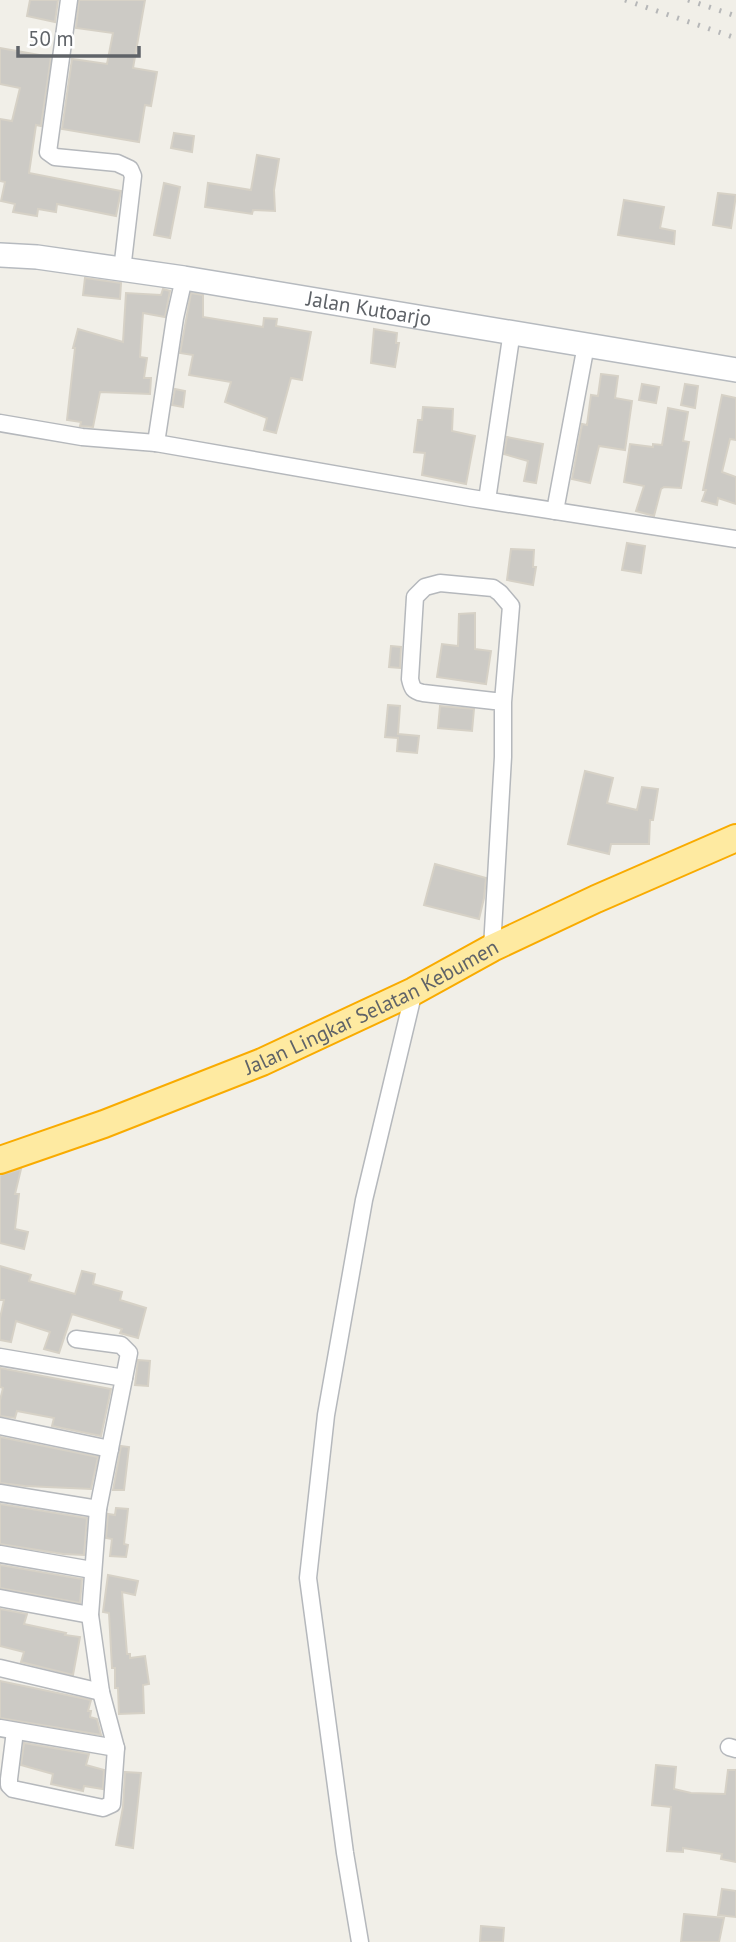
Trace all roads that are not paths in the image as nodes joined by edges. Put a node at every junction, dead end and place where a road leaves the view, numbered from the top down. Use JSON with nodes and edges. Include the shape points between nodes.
{"nodes":[{"id":1,"x":69,"y":0,"type":"edge"},
{"id":2,"x":0,"y":255,"type":"edge"},
{"id":3,"x":122,"y":270,"type":"junction"},
{"id":4,"x":184,"y":278,"type":"junction"},
{"id":5,"x":512,"y":331,"type":"junction"},
{"id":6,"x":586,"y":345,"type":"junction"},
{"id":7,"x":736,"y":370,"type":"edge"},
{"id":8,"x":0,"y":423,"type":"edge"},
{"id":9,"x":156,"y":443,"type":"junction"},
{"id":10,"x":487,"y":500,"type":"junction"},
{"id":11,"x":555,"y":511,"type":"junction"},
{"id":12,"x":736,"y":539,"type":"edge"},
{"id":13,"x":503,"y":702,"type":"junction"},
{"id":14,"x":736,"y":838,"type":"edge"},
{"id":15,"x":492,"y":948,"type":"junction"},
{"id":16,"x":414,"y":991,"type":"junction"},
{"id":17,"x":0,"y":1160,"type":"edge"},
{"id":18,"x":76,"y":1339,"type":"dead end"},
{"id":19,"x":0,"y":1357,"type":"edge"},
{"id":20,"x":124,"y":1378,"type":"junction"},
{"id":21,"x":0,"y":1426,"type":"edge"},
{"id":22,"x":110,"y":1449,"type":"junction"},
{"id":23,"x":0,"y":1493,"type":"edge"},
{"id":24,"x":98,"y":1509,"type":"junction"},
{"id":25,"x":0,"y":1554,"type":"edge"},
{"id":26,"x":92,"y":1570,"type":"junction"},
{"id":27,"x":0,"y":1598,"type":"edge"},
{"id":28,"x":90,"y":1615,"type":"junction"},
{"id":29,"x":0,"y":1668,"type":"edge"},
{"id":30,"x":101,"y":1692,"type":"junction"},
{"id":31,"x":8,"y":1729,"type":"edge"},
{"id":32,"x":116,"y":1748,"type":"junction"},
{"id":33,"x":360,"y":1942,"type":"edge"}],
"edges":[{"from":1,"to":3,"type":"street","via":[[48,152],[130,169],[133,176]]},
{"from":2,"to":3,"type":"main road","name":"Jalan Kutoarjo"},
{"from":3,"to":4,"type":"main road","name":"Jalan Kutoarjo"},
{"from":4,"to":5,"type":"main road","name":"Jalan Kutoarjo"},
{"from":4,"to":9,"type":"street"},
{"from":5,"to":6,"type":"main road","name":"Jalan Kutoarjo"},
{"from":5,"to":10,"type":"street"},
{"from":6,"to":7,"type":"main road","name":"Jalan Kutoarjo"},
{"from":6,"to":11,"type":"street"},
{"from":8,"to":9,"type":"street"},
{"from":9,"to":10,"type":"street"},
{"from":10,"to":11,"type":"street"},
{"from":11,"to":12,"type":"street"},
{"from":13,"to":13,"type":"street","via":[[511,606],[493,588],[440,583],[425,587],[415,597],[412,687],[423,693]]},
{"from":13,"to":15,"type":"street"},
{"from":14,"to":15,"type":"highway","name":"Jalan Lingkar Selatan Kebumen"},
{"from":15,"to":16,"type":"highway","name":"Jalan Lingkar Selatan Kebumen"},
{"from":16,"to":17,"type":"highway","name":"Jalan Lingkar Selatan Kebumen","via":[[223,1078]]},
{"from":16,"to":33,"type":"street","via":[[361,1213],[326,1415],[308,1578]]},
{"from":18,"to":20,"type":"street","via":[[128,1349]]},
{"from":19,"to":20,"type":"street"},
{"from":20,"to":22,"type":"street"},
{"from":21,"to":22,"type":"street"},
{"from":22,"to":24,"type":"street"},
{"from":23,"to":24,"type":"street"},
{"from":24,"to":26,"type":"street"},
{"from":25,"to":26,"type":"street"},
{"from":26,"to":28,"type":"street"},
{"from":27,"to":28,"type":"street"},
{"from":28,"to":30,"type":"street"},
{"from":29,"to":30,"type":"street"},
{"from":30,"to":32,"type":"street"},
{"from":31,"to":32,"type":"street"},
{"from":31,"to":32,"type":"street","via":[[9,1785],[13,1789],[103,1808],[111,1804]]}]}
